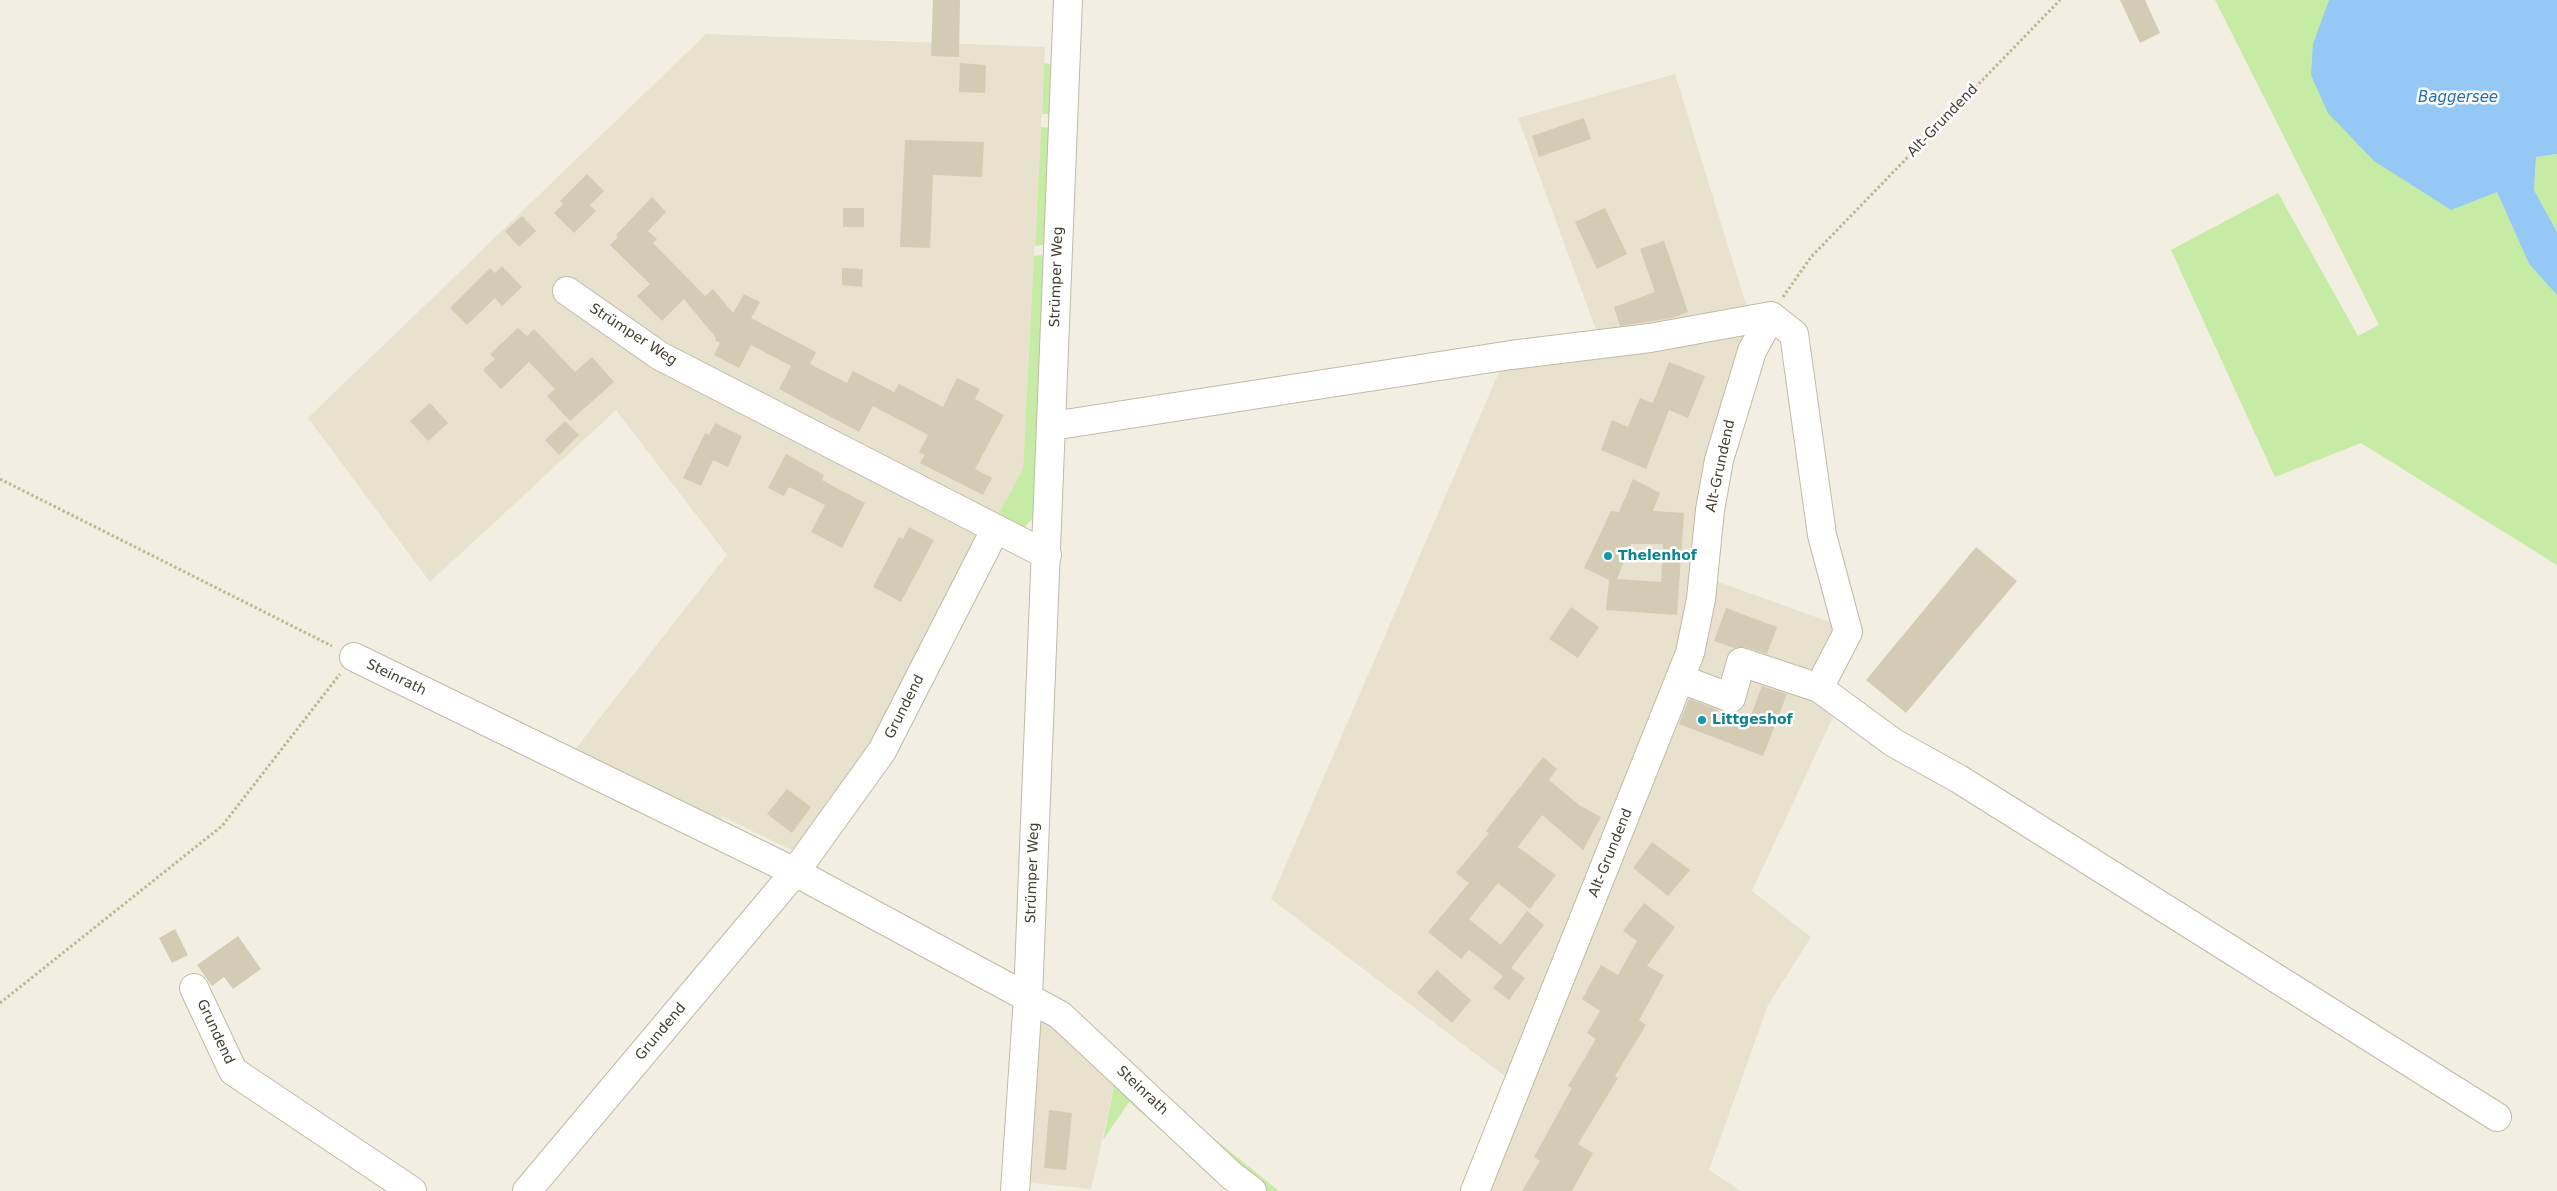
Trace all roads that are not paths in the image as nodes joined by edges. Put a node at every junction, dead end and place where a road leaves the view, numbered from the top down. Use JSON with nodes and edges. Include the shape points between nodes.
{"nodes":[{"id":1,"x":1068,"y":0,"type":"edge"},
{"id":2,"x":567,"y":291,"type":"dead end"},
{"id":3,"x":1771,"y":316,"type":"junction"},
{"id":4,"x":1052,"y":426,"type":"junction"},
{"id":5,"x":995,"y":530,"type":"junction"},
{"id":6,"x":1046,"y":555,"type":"junction"},
{"id":7,"x":354,"y":657,"type":"road end"},
{"id":8,"x":1681,"y":680,"type":"junction"},
{"id":9,"x":1819,"y":688,"type":"junction"},
{"id":10,"x":795,"y":872,"type":"junction"},
{"id":11,"x":194,"y":988,"type":"dead end"},
{"id":12,"x":1028,"y":996,"type":"junction"},
{"id":13,"x":2497,"y":1117,"type":"dead end"},
{"id":14,"x":412,"y":1191,"type":"edge"},
{"id":15,"x":528,"y":1191,"type":"edge"},
{"id":16,"x":1015,"y":1191,"type":"edge"},
{"id":17,"x":1252,"y":1191,"type":"edge"},
{"id":18,"x":1475,"y":1191,"type":"edge"}],
"edges":[{"from":1,"to":4,"type":"street","name":"Strümper Weg"},
{"from":2,"to":5,"type":"street","name":"Strümper Weg","via":[[660,356]]},
{"from":3,"to":4,"type":"street","via":[[1650,338],[1511,355]]},
{"from":3,"to":8,"type":"street","name":"Alt-Grundend","via":[[1752,351],[1720,460],[1711,501],[1696,631]]},
{"from":3,"to":9,"type":"street","via":[[1794,334],[1822,535],[1848,632]]},
{"from":4,"to":6,"type":"street","name":"Strümper Weg"},
{"from":5,"to":6,"type":"street","name":"Strümper Weg"},
{"from":5,"to":10,"type":"street","name":"Grundend","via":[[882,751]]},
{"from":6,"to":12,"type":"street","name":"Strümper Weg"},
{"from":7,"to":10,"type":"street","name":"Steinrath"},
{"from":8,"to":9,"type":"street","via":[[1731,698],[1741,662]]},
{"from":8,"to":18,"type":"street","name":"Alt-Grundend"},
{"from":9,"to":13,"type":"street","via":[[1894,744],[1959,779]]},
{"from":10,"to":12,"type":"street"},
{"from":10,"to":15,"type":"street","name":"Grundend"},
{"from":11,"to":14,"type":"street","name":"Grundend","via":[[233,1071]]},
{"from":12,"to":16,"type":"street","name":"Strümper Weg"},
{"from":12,"to":17,"type":"street","name":"Steinrath","via":[[1060,1015]]}]}
